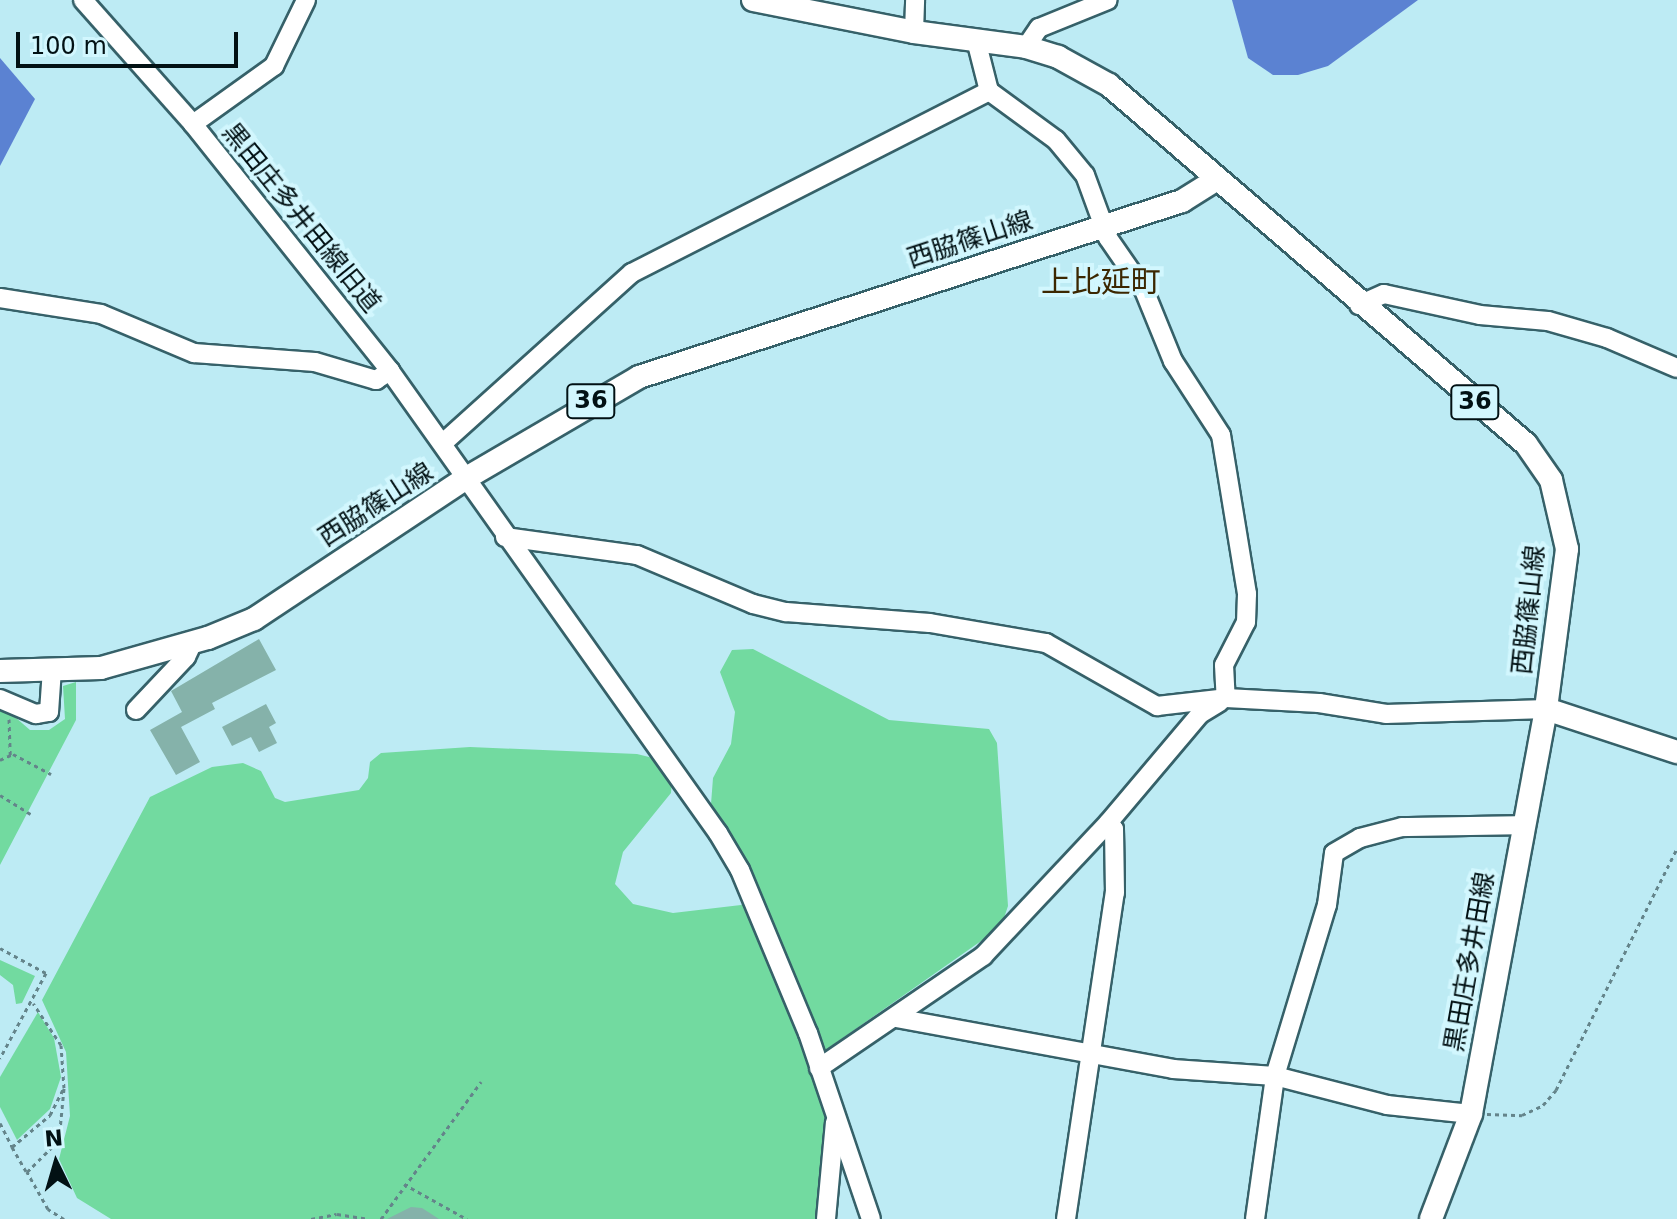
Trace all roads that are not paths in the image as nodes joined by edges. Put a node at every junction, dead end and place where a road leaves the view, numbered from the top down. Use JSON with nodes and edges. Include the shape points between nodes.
{"nodes":[{"id":1,"x":83,"y":0,"type":"edge"},
{"id":2,"x":306,"y":0,"type":"edge"},
{"id":3,"x":753,"y":0,"type":"edge"},
{"id":4,"x":915,"y":0,"type":"edge"},
{"id":5,"x":1108,"y":0,"type":"edge"},
{"id":6,"x":914,"y":32,"type":"junction"},
{"id":7,"x":976,"y":40,"type":"junction"},
{"id":8,"x":1026,"y":47,"type":"junction"},
{"id":9,"x":989,"y":91,"type":"junction"},
{"id":10,"x":193,"y":124,"type":"junction"},
{"id":11,"x":1215,"y":180,"type":"junction"},
{"id":12,"x":1102,"y":226,"type":"junction"},
{"id":13,"x":0,"y":298,"type":"edge"},
{"id":14,"x":1359,"y":305,"type":"junction"},
{"id":15,"x":1677,"y":368,"type":"edge"},
{"id":16,"x":390,"y":371,"type":"junction"},
{"id":17,"x":443,"y":443,"type":"junction"},
{"id":18,"x":463,"y":480,"type":"junction"},
{"id":19,"x":505,"y":537,"type":"junction"},
{"id":20,"x":192,"y":644,"type":"junction"},
{"id":21,"x":0,"y":671,"type":"edge"},
{"id":22,"x":52,"y":673,"type":"junction"},
{"id":23,"x":1226,"y":698,"type":"junction"},
{"id":24,"x":3,"y":706,"type":"edge"},
{"id":25,"x":1546,"y":709,"type":"junction"},
{"id":26,"x":136,"y":710,"type":"dead end"},
{"id":27,"x":1677,"y":752,"type":"edge"},
{"id":28,"x":1108,"y":823,"type":"junction"},
{"id":29,"x":1523,"y":825,"type":"junction"},
{"id":30,"x":896,"y":1018,"type":"junction"},
{"id":31,"x":1090,"y":1051,"type":"junction"},
{"id":32,"x":819,"y":1068,"type":"junction"},
{"id":33,"x":1275,"y":1076,"type":"junction"},
{"id":34,"x":1471,"y":1114,"type":"junction"},
{"id":35,"x":835,"y":1119,"type":"junction"},
{"id":36,"x":826,"y":1219,"type":"edge"},
{"id":37,"x":871,"y":1219,"type":"edge"},
{"id":38,"x":1066,"y":1219,"type":"edge"},
{"id":39,"x":1255,"y":1219,"type":"edge"},
{"id":40,"x":1431,"y":1219,"type":"edge"}],
"edges":[{"from":1,"to":10,"type":"street","name":"黒田庄多井田線旧道"},
{"from":2,"to":10,"type":"street","via":[[274,66]]},
{"from":3,"to":6,"type":"main road"},
{"from":4,"to":6,"type":"street"},
{"from":5,"to":8,"type":"street","via":[[1039,28]]},
{"from":6,"to":7,"type":"main road"},
{"from":7,"to":8,"type":"main road"},
{"from":7,"to":9,"type":"street"},
{"from":8,"to":11,"type":"main road","via":[[1058,57],[1109,85],[1166,129]]},
{"from":9,"to":12,"type":"street","via":[[1066,152],[1085,175]]},
{"from":9,"to":17,"type":"street","via":[[632,273]]},
{"from":10,"to":16,"type":"street","name":"黒田庄多井田線旧道"},
{"from":11,"to":12,"type":"main road","name":"西脇篠山線","number":"36","via":[[1182,201]]},
{"from":11,"to":14,"type":"main road","name":"西脇篠山線","number":"36"},
{"from":12,"to":18,"type":"main road","name":"西脇篠山線","number":"36","via":[[639,377]]},
{"from":12,"to":23,"type":"street","via":[[1144,290],[1173,361],[1221,435],[1247,594],[1246,622],[1224,665]]},
{"from":13,"to":16,"type":"street","via":[[101,314],[194,353],[315,362],[376,380]]},
{"from":14,"to":15,"type":"street","via":[[1384,294],[1480,315],[1548,321],[1607,338]]},
{"from":14,"to":25,"type":"main road","name":"西脇篠山線","number":"36","via":[[1526,444],[1551,480],[1567,549]]},
{"from":16,"to":17,"type":"street","name":"黒田庄多井田線旧道"},
{"from":17,"to":18,"type":"street","name":"黒田庄多井田線旧道"},
{"from":18,"to":19,"type":"street","name":"黒田庄多井田線旧道"},
{"from":18,"to":20,"type":"main road","name":"西脇篠山線","number":"36","via":[[254,619]]},
{"from":19,"to":23,"type":"street","via":[[637,555],[753,604],[786,612],[930,623],[1046,643],[1157,706]]},
{"from":19,"to":32,"type":"street","name":"黒田庄多井田線旧道","via":[[658,746],[740,870]]},
{"from":20,"to":22,"type":"main road","name":"西脇篠山線","number":"36","via":[[101,668]]},
{"from":20,"to":26,"type":"street"},
{"from":21,"to":22,"type":"main road","name":"西脇篠山線","number":"36"},
{"from":22,"to":24,"type":"street","via":[[49,712]]},
{"from":23,"to":25,"type":"street","via":[[1319,703],[1386,714]]},
{"from":23,"to":28,"type":"street","via":[[1200,714]]},
{"from":25,"to":27,"type":"main road","name":"西脇篠山線"},
{"from":25,"to":29,"type":"main road","name":"黒田庄多井田線"},
{"from":28,"to":30,"type":"street","via":[[983,956]]},
{"from":28,"to":31,"type":"street","via":[[1114,829],[1115,893]]},
{"from":29,"to":33,"type":"street","via":[[1402,827],[1360,838],[1334,853],[1327,905]]},
{"from":29,"to":34,"type":"main road","name":"黒田庄多井田線"},
{"from":30,"to":31,"type":"street"},
{"from":30,"to":32,"type":"street"},
{"from":31,"to":33,"type":"street","via":[[1173,1069]]},
{"from":31,"to":38,"type":"street"},
{"from":32,"to":35,"type":"street","name":"黒田庄多井田線旧道"},
{"from":33,"to":34,"type":"street","via":[[1387,1105]]},
{"from":33,"to":39,"type":"street"},
{"from":34,"to":40,"type":"main road","name":"黒田庄多井田線"},
{"from":35,"to":36,"type":"street"},
{"from":35,"to":37,"type":"street","name":"黒田庄多井田線旧道"}]}
